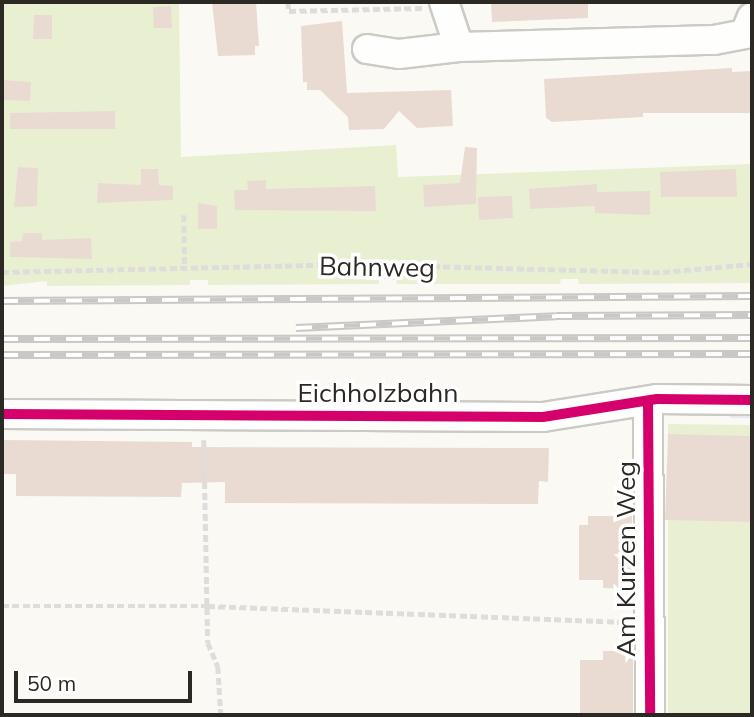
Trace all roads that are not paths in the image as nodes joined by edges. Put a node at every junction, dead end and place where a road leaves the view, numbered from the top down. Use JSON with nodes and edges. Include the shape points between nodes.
{"nodes":[{"id":1,"x":444,"y":2,"type":"edge"},
{"id":2,"x":750,"y":28,"type":"edge"},
{"id":3,"x":459,"y":47,"type":"junction"},
{"id":4,"x":367,"y":50,"type":"dead end"},
{"id":5,"x":752,"y":400,"type":"edge"},
{"id":6,"x":648,"y":402,"type":"junction"},
{"id":7,"x":2,"y":414,"type":"edge"},
{"id":8,"x":650,"y":715,"type":"edge"}],
"edges":[{"from":1,"to":3,"type":"street"},
{"from":2,"to":3,"type":"street","via":[[714,40]]},
{"from":3,"to":4,"type":"street","via":[[398,54]]},
{"from":5,"to":6,"type":"street","name":"Eichholzbahn"},
{"from":6,"to":7,"type":"street","name":"Eichholzbahn","via":[[543,417]]},
{"from":6,"to":8,"type":"street","name":"Am Kurzen Weg"}]}
